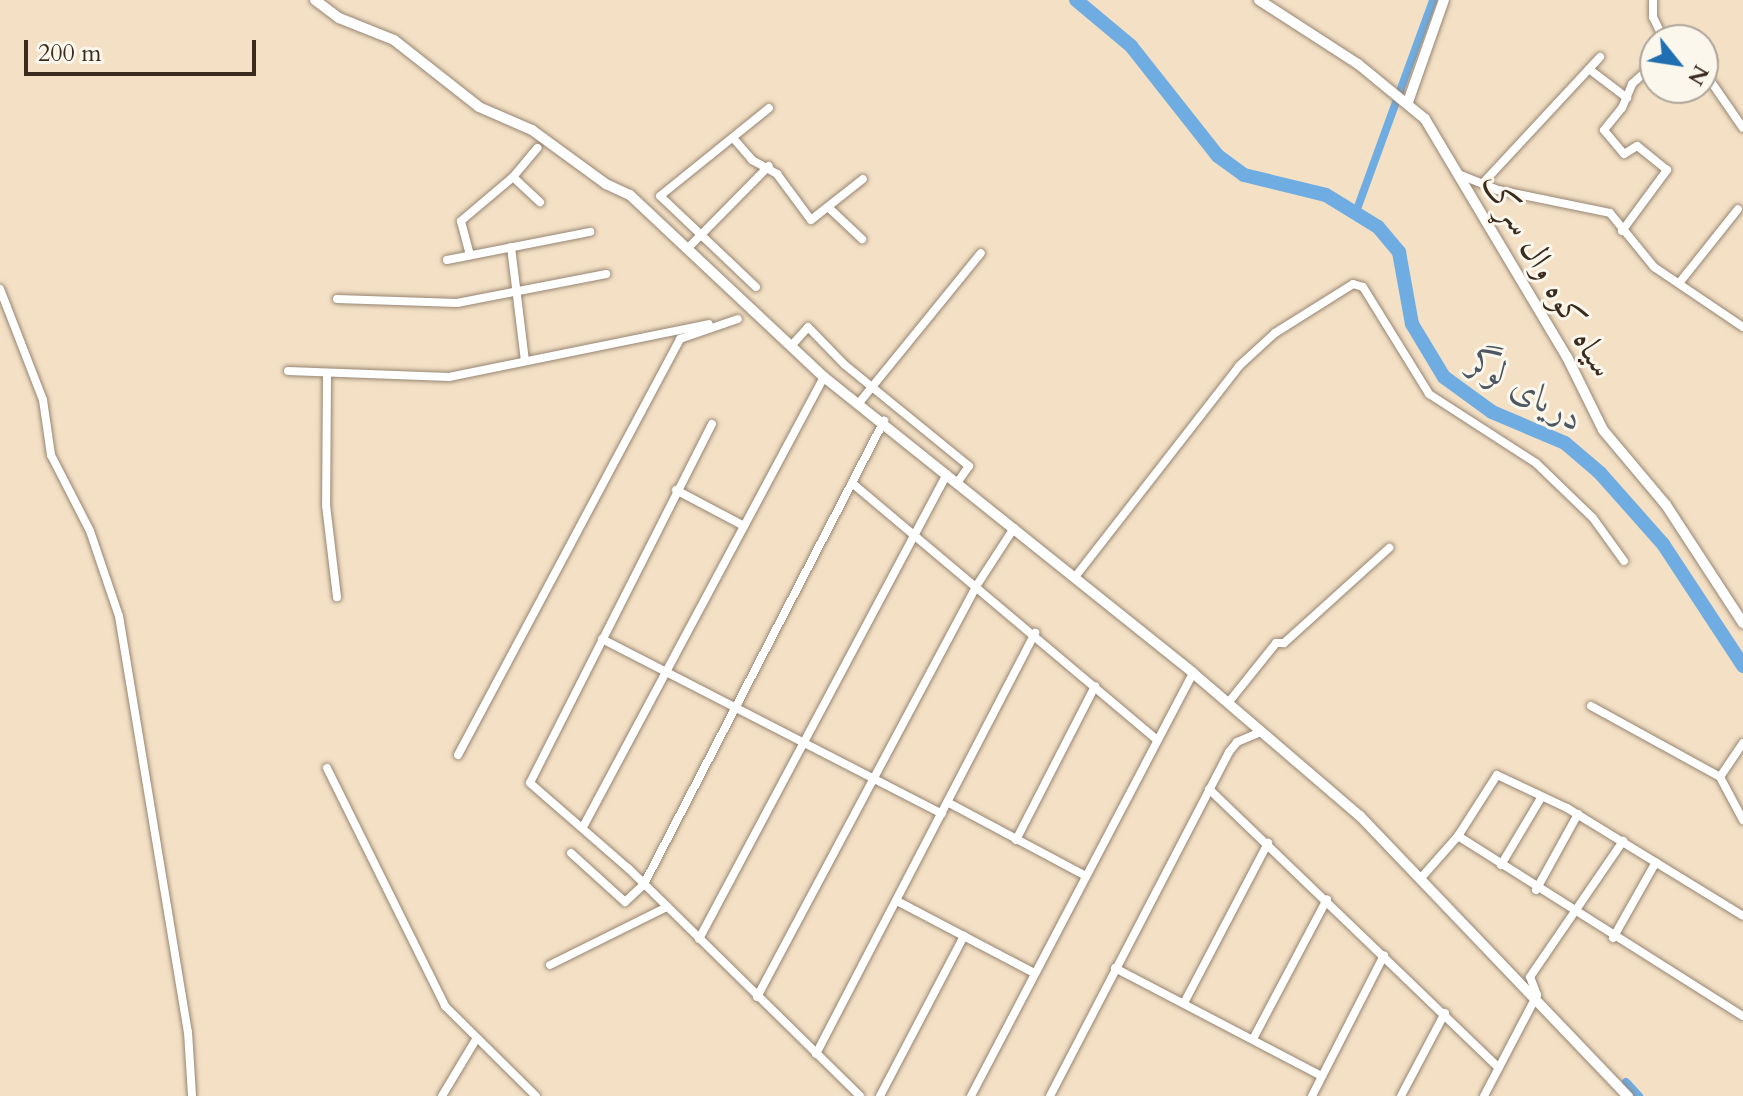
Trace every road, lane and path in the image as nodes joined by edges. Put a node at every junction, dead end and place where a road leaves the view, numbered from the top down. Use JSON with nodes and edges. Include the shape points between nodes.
{"nodes":[{"id":1,"x":315,"y":0,"type":"edge"},
{"id":2,"x":1259,"y":0,"type":"edge"},
{"id":3,"x":1444,"y":0,"type":"edge"},
{"id":4,"x":1653,"y":0,"type":"edge"},
{"id":5,"x":1656,"y":24,"type":"edge"},
{"id":6,"x":1600,"y":57,"type":"dead end"},
{"id":7,"x":1589,"y":69,"type":"junction"},
{"id":8,"x":1639,"y":78,"type":"edge"},
{"id":9,"x":1719,"y":93,"type":"edge"},
{"id":10,"x":1627,"y":98,"type":"junction"},
{"id":11,"x":1403,"y":99,"type":"junction"},
{"id":12,"x":769,"y":108,"type":"dead end"},
{"id":13,"x":1743,"y":128,"type":"edge"},
{"id":14,"x":734,"y":139,"type":"junction"},
{"id":15,"x":537,"y":148,"type":"dead end"},
{"id":16,"x":769,"y":166,"type":"junction"},
{"id":17,"x":1458,"y":174,"type":"junction"},
{"id":18,"x":513,"y":177,"type":"junction"},
{"id":19,"x":863,"y":179,"type":"dead end"},
{"id":20,"x":1483,"y":183,"type":"junction"},
{"id":21,"x":540,"y":202,"type":"dead end"},
{"id":22,"x":828,"y":207,"type":"junction"},
{"id":23,"x":1738,"y":209,"type":"dead end"},
{"id":24,"x":1622,"y":231,"type":"junction"},
{"id":25,"x":590,"y":232,"type":"dead end"},
{"id":26,"x":700,"y":236,"type":"junction"},
{"id":27,"x":862,"y":239,"type":"dead end"},
{"id":28,"x":511,"y":247,"type":"junction"},
{"id":29,"x":688,"y":248,"type":"junction"},
{"id":30,"x":981,"y":253,"type":"dead end"},
{"id":31,"x":470,"y":255,"type":"junction"},
{"id":32,"x":447,"y":260,"type":"dead end"},
{"id":33,"x":606,"y":274,"type":"dead end"},
{"id":34,"x":1680,"y":282,"type":"junction"},
{"id":35,"x":756,"y":287,"type":"dead end"},
{"id":36,"x":0,"y":289,"type":"edge"},
{"id":37,"x":516,"y":291,"type":"junction"},
{"id":38,"x":337,"y":299,"type":"dead end"},
{"id":39,"x":756,"y":311,"type":"junction"},
{"id":40,"x":738,"y":319,"type":"junction"},
{"id":41,"x":1743,"y":327,"type":"edge"},
{"id":42,"x":792,"y":345,"type":"junction"},
{"id":43,"x":525,"y":361,"type":"junction"},
{"id":44,"x":288,"y":371,"type":"dead end"},
{"id":45,"x":327,"y":375,"type":"junction"},
{"id":46,"x":824,"y":377,"type":"junction"},
{"id":47,"x":871,"y":388,"type":"junction"},
{"id":48,"x":859,"y":403,"type":"junction"},
{"id":49,"x":884,"y":421,"type":"junction"},
{"id":50,"x":712,"y":424,"type":"dead end"},
{"id":51,"x":947,"y":474,"type":"junction"},
{"id":52,"x":958,"y":482,"type":"junction"},
{"id":53,"x":852,"y":483,"type":"junction"},
{"id":54,"x":676,"y":490,"type":"junction"},
{"id":55,"x":744,"y":526,"type":"junction"},
{"id":56,"x":1014,"y":528,"type":"junction"},
{"id":57,"x":916,"y":531,"type":"junction"},
{"id":58,"x":1389,"y":548,"type":"dead end"},
{"id":59,"x":1624,"y":561,"type":"dead end"},
{"id":60,"x":1080,"y":572,"type":"junction"},
{"id":61,"x":977,"y":585,"type":"junction"},
{"id":62,"x":337,"y":597,"type":"dead end"},
{"id":63,"x":1743,"y":623,"type":"edge"},
{"id":64,"x":1035,"y":633,"type":"junction"},
{"id":65,"x":602,"y":639,"type":"junction"},
{"id":66,"x":666,"y":673,"type":"junction"},
{"id":67,"x":1193,"y":673,"type":"junction"},
{"id":68,"x":1095,"y":686,"type":"junction"},
{"id":69,"x":1229,"y":702,"type":"junction"},
{"id":70,"x":1591,"y":706,"type":"dead end"},
{"id":71,"x":735,"y":708,"type":"junction"},
{"id":72,"x":1261,"y":732,"type":"junction"},
{"id":73,"x":1157,"y":740,"type":"junction"},
{"id":74,"x":803,"y":743,"type":"junction"},
{"id":75,"x":1743,"y":743,"type":"edge"},
{"id":76,"x":458,"y":755,"type":"dead end"},
{"id":77,"x":327,"y":768,"type":"dead end"},
{"id":78,"x":1720,"y":777,"type":"junction"},
{"id":79,"x":873,"y":779,"type":"junction"},
{"id":80,"x":1209,"y":789,"type":"junction"},
{"id":81,"x":1541,"y":798,"type":"junction"},
{"id":82,"x":949,"y":803,"type":"junction"},
{"id":83,"x":942,"y":814,"type":"junction"},
{"id":84,"x":1578,"y":814,"type":"junction"},
{"id":85,"x":1743,"y":820,"type":"edge"},
{"id":86,"x":583,"y":827,"type":"junction"},
{"id":87,"x":1458,"y":836,"type":"junction"},
{"id":88,"x":1016,"y":840,"type":"junction"},
{"id":89,"x":1623,"y":841,"type":"junction"},
{"id":90,"x":1268,"y":843,"type":"junction"},
{"id":91,"x":571,"y":853,"type":"dead end"},
{"id":92,"x":1656,"y":862,"type":"junction"},
{"id":93,"x":1501,"y":865,"type":"junction"},
{"id":94,"x":1084,"y":875,"type":"junction"},
{"id":95,"x":1421,"y":878,"type":"junction"},
{"id":96,"x":644,"y":884,"type":"junction"},
{"id":97,"x":1536,"y":890,"type":"junction"},
{"id":98,"x":1327,"y":899,"type":"junction"},
{"id":99,"x":897,"y":901,"type":"junction"},
{"id":100,"x":667,"y":907,"type":"junction"},
{"id":101,"x":1577,"y":914,"type":"junction"},
{"id":102,"x":1743,"y":916,"type":"edge"},
{"id":103,"x":964,"y":936,"type":"junction"},
{"id":104,"x":1613,"y":938,"type":"junction"},
{"id":105,"x":699,"y":939,"type":"junction"},
{"id":106,"x":1384,"y":955,"type":"junction"},
{"id":107,"x":550,"y":965,"type":"dead end"},
{"id":108,"x":1115,"y":968,"type":"junction"},
{"id":109,"x":1034,"y":973,"type":"junction"},
{"id":110,"x":1537,"y":995,"type":"junction"},
{"id":111,"x":757,"y":997,"type":"junction"},
{"id":112,"x":1184,"y":1003,"type":"junction"},
{"id":113,"x":1445,"y":1013,"type":"junction"},
{"id":114,"x":1743,"y":1016,"type":"edge"},
{"id":115,"x":1253,"y":1039,"type":"junction"},
{"id":116,"x":475,"y":1041,"type":"junction"},
{"id":117,"x":816,"y":1054,"type":"junction"},
{"id":118,"x":1499,"y":1068,"type":"junction"},
{"id":119,"x":1322,"y":1076,"type":"junction"},
{"id":120,"x":535,"y":1095,"type":"edge"},
{"id":121,"x":192,"y":1096,"type":"edge"},
{"id":122,"x":442,"y":1096,"type":"edge"},
{"id":123,"x":860,"y":1096,"type":"edge"},
{"id":124,"x":880,"y":1096,"type":"edge"},
{"id":125,"x":971,"y":1096,"type":"edge"},
{"id":126,"x":1050,"y":1096,"type":"edge"},
{"id":127,"x":1312,"y":1096,"type":"edge"},
{"id":128,"x":1401,"y":1096,"type":"edge"},
{"id":129,"x":1484,"y":1096,"type":"edge"},
{"id":130,"x":1628,"y":1096,"type":"edge"}],
"edges":[{"from":1,"to":29,"type":"street","via":[[339,18],[394,40],[479,107],[532,130],[606,184],[630,195]]},
{"from":2,"to":11,"type":"street","name":"سیاه کوه وال سړک"},
{"from":3,"to":11,"type":"street"},
{"from":4,"to":5,"type":"street"},
{"from":6,"to":7,"type":"street"},
{"from":7,"to":10,"type":"street"},
{"from":7,"to":20,"type":"street"},
{"from":8,"to":10,"type":"street"},
{"from":9,"to":13,"type":"street"},
{"from":10,"to":24,"type":"street","via":[[1604,130],[1624,154],[1637,146],[1667,170]]},
{"from":11,"to":17,"type":"street","name":"سیاه کوه وال سړک","via":[[1425,119]]},
{"from":12,"to":14,"type":"street"},
{"from":14,"to":16,"type":"street","via":[[752,160]]},
{"from":14,"to":26,"type":"street","via":[[660,196]]},
{"from":15,"to":18,"type":"street"},
{"from":16,"to":22,"type":"street","via":[[811,220]]},
{"from":16,"to":26,"type":"street"},
{"from":17,"to":20,"type":"street"},
{"from":17,"to":63,"type":"street","name":"سیاه کوه وال سړک","via":[[1567,357],[1603,430],[1666,505]]},
{"from":18,"to":21,"type":"street"},
{"from":18,"to":31,"type":"street","via":[[461,221]]},
{"from":19,"to":22,"type":"street"},
{"from":20,"to":24,"type":"street","via":[[1517,195],[1594,207],[1610,213]]},
{"from":22,"to":27,"type":"street"},
{"from":23,"to":34,"type":"street"},
{"from":24,"to":34,"type":"street","via":[[1654,267]]},
{"from":25,"to":28,"type":"street"},
{"from":26,"to":29,"type":"street"},
{"from":26,"to":35,"type":"street"},
{"from":28,"to":31,"type":"street"},
{"from":28,"to":37,"type":"street"},
{"from":29,"to":39,"type":"street"},
{"from":30,"to":47,"type":"street"},
{"from":31,"to":32,"type":"street"},
{"from":33,"to":37,"type":"street"},
{"from":34,"to":41,"type":"street"},
{"from":36,"to":121,"type":"street","via":[[43,400],[51,455],[90,531],[119,616],[188,1032]]},
{"from":37,"to":38,"type":"street","via":[[457,303]]},
{"from":37,"to":43,"type":"street"},
{"from":39,"to":40,"type":"street"},
{"from":39,"to":42,"type":"street"},
{"from":40,"to":43,"type":"street"},
{"from":40,"to":76,"type":"street","via":[[680,339]]},
{"from":42,"to":46,"type":"street"},
{"from":42,"to":47,"type":"street","via":[[808,327]]},
{"from":43,"to":45,"type":"street","via":[[449,377]]},
{"from":44,"to":45,"type":"street"},
{"from":45,"to":62,"type":"street","via":[[326,505]]},
{"from":46,"to":48,"type":"street"},
{"from":46,"to":55,"type":"street"},
{"from":47,"to":48,"type":"street"},
{"from":47,"to":52,"type":"street","via":[[969,466]]},
{"from":48,"to":49,"type":"street"},
{"from":49,"to":51,"type":"street"},
{"from":49,"to":53,"type":"street"},
{"from":50,"to":54,"type":"street"},
{"from":51,"to":52,"type":"street"},
{"from":51,"to":57,"type":"street"},
{"from":52,"to":56,"type":"street"},
{"from":53,"to":57,"type":"street"},
{"from":53,"to":71,"type":"street"},
{"from":54,"to":55,"type":"street"},
{"from":54,"to":65,"type":"street"},
{"from":55,"to":66,"type":"street"},
{"from":56,"to":60,"type":"street"},
{"from":56,"to":61,"type":"street"},
{"from":57,"to":61,"type":"street"},
{"from":57,"to":74,"type":"street"},
{"from":58,"to":69,"type":"street","via":[[1284,643],[1276,643]]},
{"from":59,"to":60,"type":"street","via":[[1593,518],[1536,463],[1429,394],[1363,287],[1353,284],[1275,333],[1239,366]]},
{"from":60,"to":67,"type":"street"},
{"from":61,"to":64,"type":"street"},
{"from":61,"to":79,"type":"street"},
{"from":64,"to":68,"type":"street"},
{"from":64,"to":82,"type":"street"},
{"from":65,"to":66,"type":"street"},
{"from":65,"to":86,"type":"street","via":[[530,783]]},
{"from":66,"to":71,"type":"street"},
{"from":66,"to":86,"type":"street"},
{"from":67,"to":69,"type":"street"},
{"from":67,"to":73,"type":"street"},
{"from":68,"to":73,"type":"street"},
{"from":68,"to":88,"type":"street"},
{"from":69,"to":72,"type":"street"},
{"from":70,"to":78,"type":"street"},
{"from":71,"to":74,"type":"street"},
{"from":71,"to":96,"type":"street"},
{"from":72,"to":80,"type":"street","via":[[1237,742]]},
{"from":72,"to":95,"type":"street","via":[[1360,816]]},
{"from":73,"to":94,"type":"street"},
{"from":74,"to":79,"type":"street"},
{"from":74,"to":105,"type":"street"},
{"from":75,"to":78,"type":"street"},
{"from":77,"to":116,"type":"street","via":[[430,981]]},
{"from":78,"to":85,"type":"street"},
{"from":79,"to":83,"type":"street"},
{"from":79,"to":111,"type":"street"},
{"from":80,"to":90,"type":"street"},
{"from":80,"to":108,"type":"street"},
{"from":81,"to":84,"type":"street"},
{"from":81,"to":87,"type":"street","via":[[1497,775]]},
{"from":81,"to":93,"type":"street"},
{"from":82,"to":83,"type":"street"},
{"from":82,"to":88,"type":"street"},
{"from":83,"to":99,"type":"street"},
{"from":84,"to":89,"type":"street"},
{"from":84,"to":97,"type":"street"},
{"from":86,"to":96,"type":"street"},
{"from":87,"to":93,"type":"street"},
{"from":87,"to":95,"type":"street"},
{"from":88,"to":94,"type":"street"},
{"from":89,"to":92,"type":"street"},
{"from":89,"to":101,"type":"street"},
{"from":90,"to":98,"type":"street"},
{"from":90,"to":112,"type":"street"},
{"from":91,"to":96,"type":"street","via":[[625,902]]},
{"from":92,"to":102,"type":"street"},
{"from":92,"to":104,"type":"street"},
{"from":93,"to":97,"type":"street"},
{"from":94,"to":109,"type":"street"},
{"from":95,"to":110,"type":"street"},
{"from":96,"to":100,"type":"street"},
{"from":97,"to":101,"type":"street"},
{"from":98,"to":106,"type":"street"},
{"from":98,"to":115,"type":"street"},
{"from":99,"to":103,"type":"street"},
{"from":99,"to":117,"type":"street"},
{"from":100,"to":105,"type":"street"},
{"from":100,"to":107,"type":"street"},
{"from":101,"to":104,"type":"street"},
{"from":101,"to":110,"type":"street","via":[[1530,977]]},
{"from":103,"to":109,"type":"street"},
{"from":103,"to":124,"type":"street"},
{"from":104,"to":114,"type":"street"},
{"from":105,"to":111,"type":"street"},
{"from":106,"to":113,"type":"street"},
{"from":106,"to":119,"type":"street"},
{"from":108,"to":112,"type":"street"},
{"from":108,"to":126,"type":"street"},
{"from":109,"to":125,"type":"street"},
{"from":110,"to":118,"type":"street"},
{"from":110,"to":130,"type":"street"},
{"from":111,"to":117,"type":"street"},
{"from":112,"to":115,"type":"street"},
{"from":113,"to":118,"type":"street"},
{"from":113,"to":128,"type":"street"},
{"from":115,"to":119,"type":"street"},
{"from":116,"to":120,"type":"street"},
{"from":116,"to":122,"type":"street"},
{"from":117,"to":123,"type":"street"},
{"from":118,"to":129,"type":"street"},
{"from":119,"to":127,"type":"street"}]}
